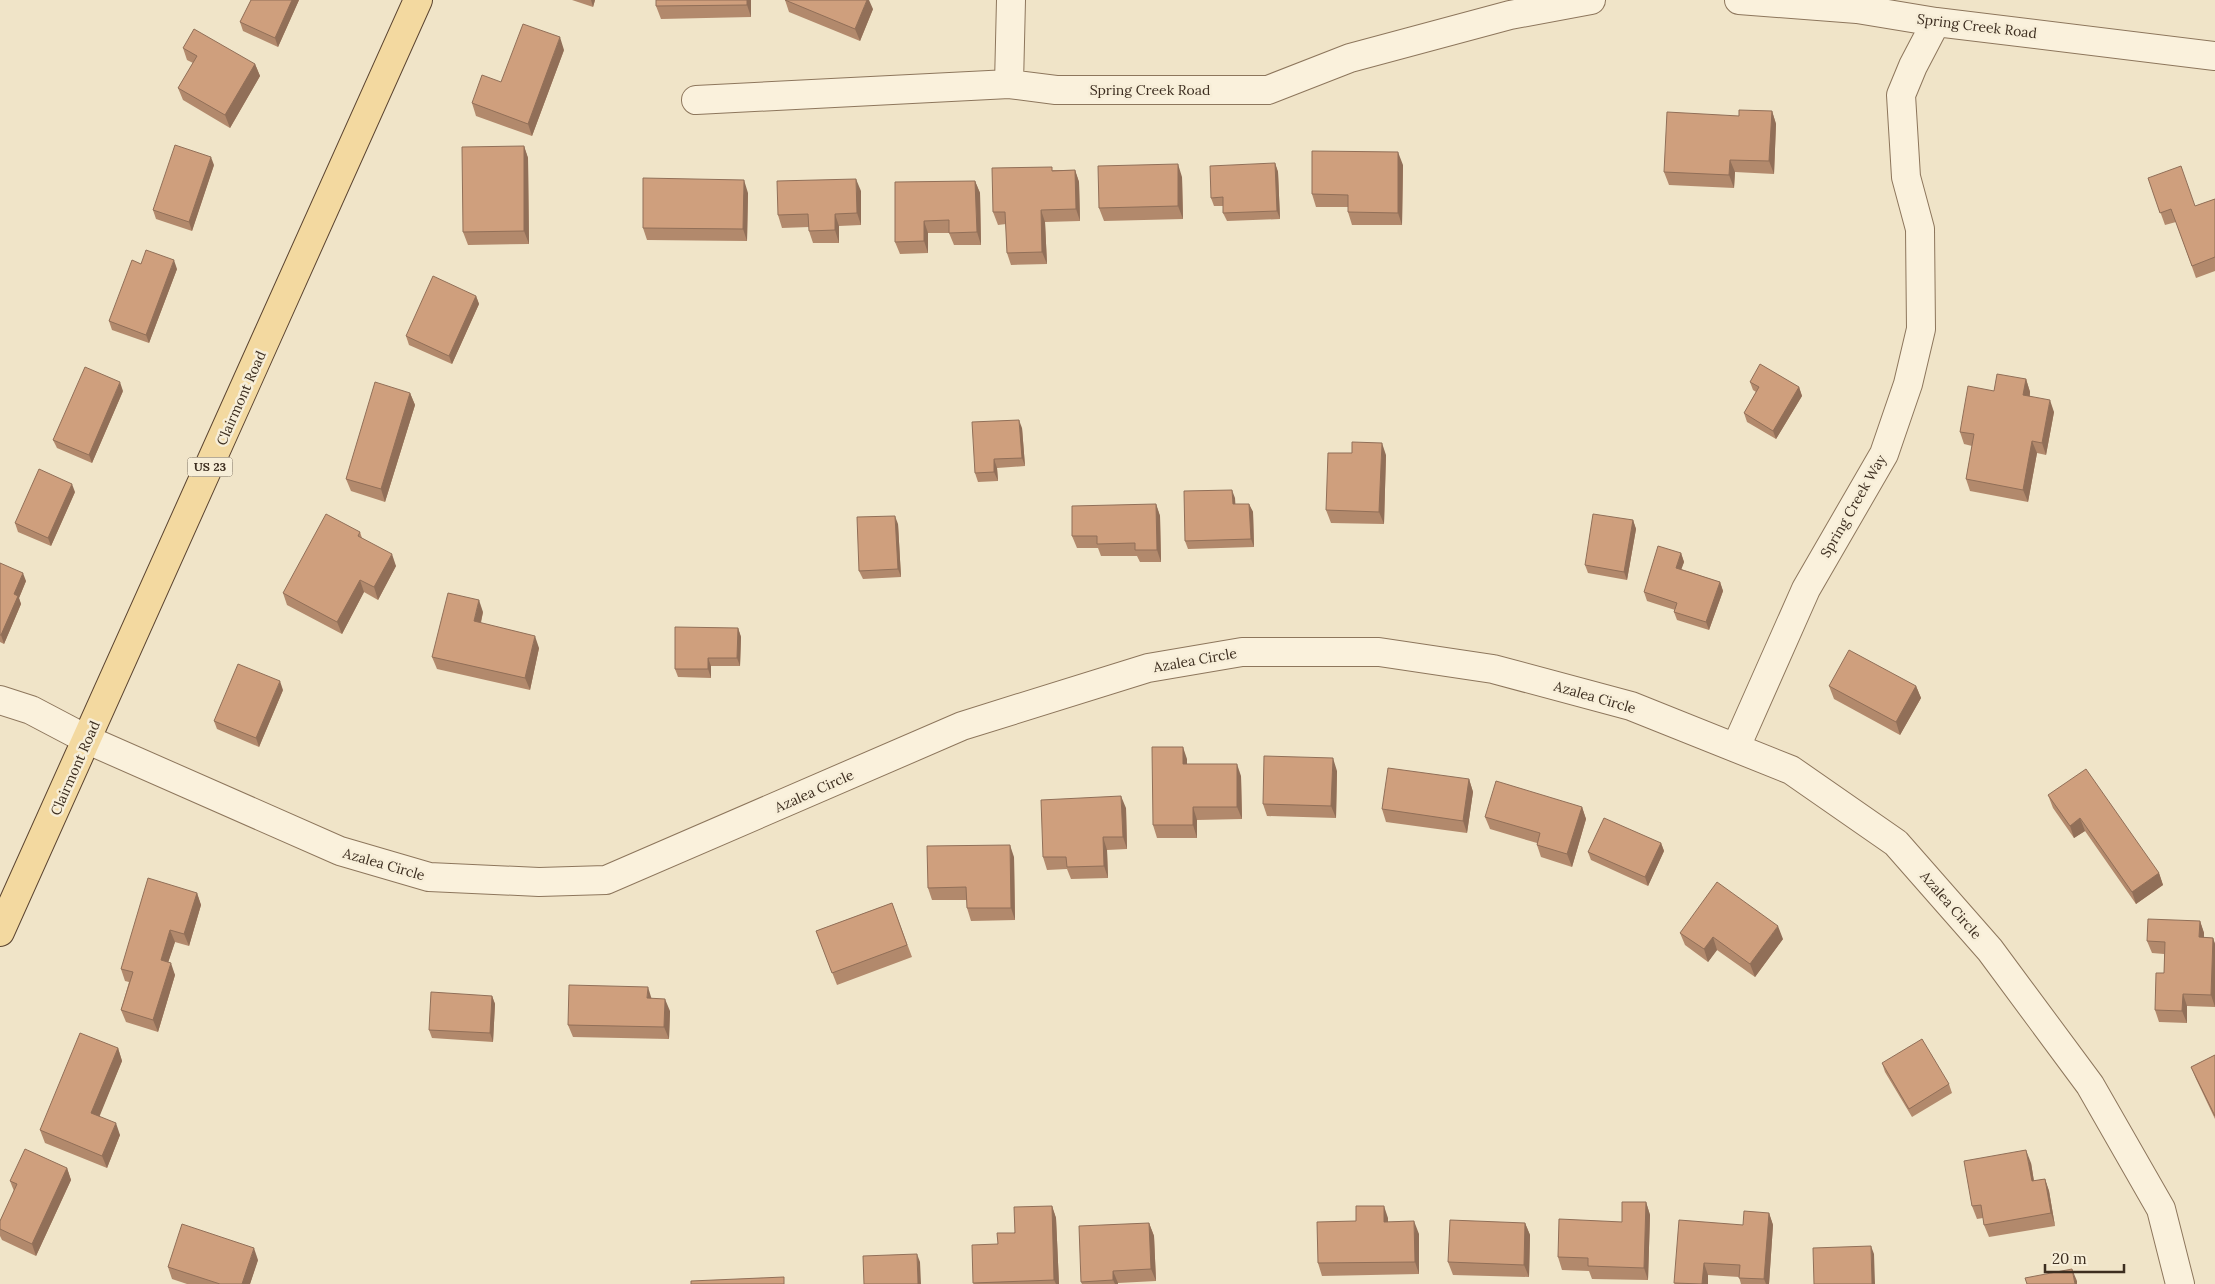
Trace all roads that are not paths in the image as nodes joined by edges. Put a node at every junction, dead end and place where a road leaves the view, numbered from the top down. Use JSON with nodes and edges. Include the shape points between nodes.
{"nodes":[{"id":1,"x":418,"y":0,"type":"edge"},
{"id":2,"x":1011,"y":0,"type":"edge"},
{"id":3,"x":1591,"y":0,"type":"edge"},
{"id":4,"x":1739,"y":0,"type":"edge"},
{"id":5,"x":1936,"y":22,"type":"junction"},
{"id":6,"x":2215,"y":56,"type":"edge"},
{"id":7,"x":1009,"y":84,"type":"junction"},
{"id":8,"x":696,"y":100,"type":"dead end"},
{"id":9,"x":0,"y":700,"type":"edge"},
{"id":10,"x":88,"y":740,"type":"junction"},
{"id":11,"x":1736,"y":747,"type":"junction"},
{"id":12,"x":0,"y":932,"type":"edge"},
{"id":13,"x":2180,"y":1284,"type":"edge"}],
"edges":[{"from":1,"to":10,"type":"main road","name":"Clairmont Road","number":"US 23"},
{"from":2,"to":7,"type":"street"},
{"from":3,"to":7,"type":"street","name":"Spring Creek Road","via":[[1510,15],[1350,58],[1268,90],[1056,90]]},
{"from":4,"to":5,"type":"street","name":"Spring Creek Road","via":[[1856,9]]},
{"from":5,"to":6,"type":"street","name":"Spring Creek Road"},
{"from":5,"to":11,"type":"street","name":"Spring Creek Way","via":[[1901,95],[1906,177],[1920,229],[1921,329],[1908,384],[1884,454],[1806,589]]},
{"from":7,"to":8,"type":"street","name":"Spring Creek Road"},
{"from":9,"to":10,"type":"street","name":"Azalea Circle","via":[[30,710]]},
{"from":10,"to":11,"type":"street","name":"Azalea Circle","via":[[340,851],[429,877],[540,882],[606,880],[962,726],[1148,668],[1242,652],[1379,652],[1493,670],[1631,706]]},
{"from":10,"to":12,"type":"main road","name":"Clairmont Road","number":"US 23"},
{"from":11,"to":13,"type":"street","name":"Azalea Circle","via":[[1791,770],[1896,843],[1990,950],[2090,1085],[2161,1210]]}]}
